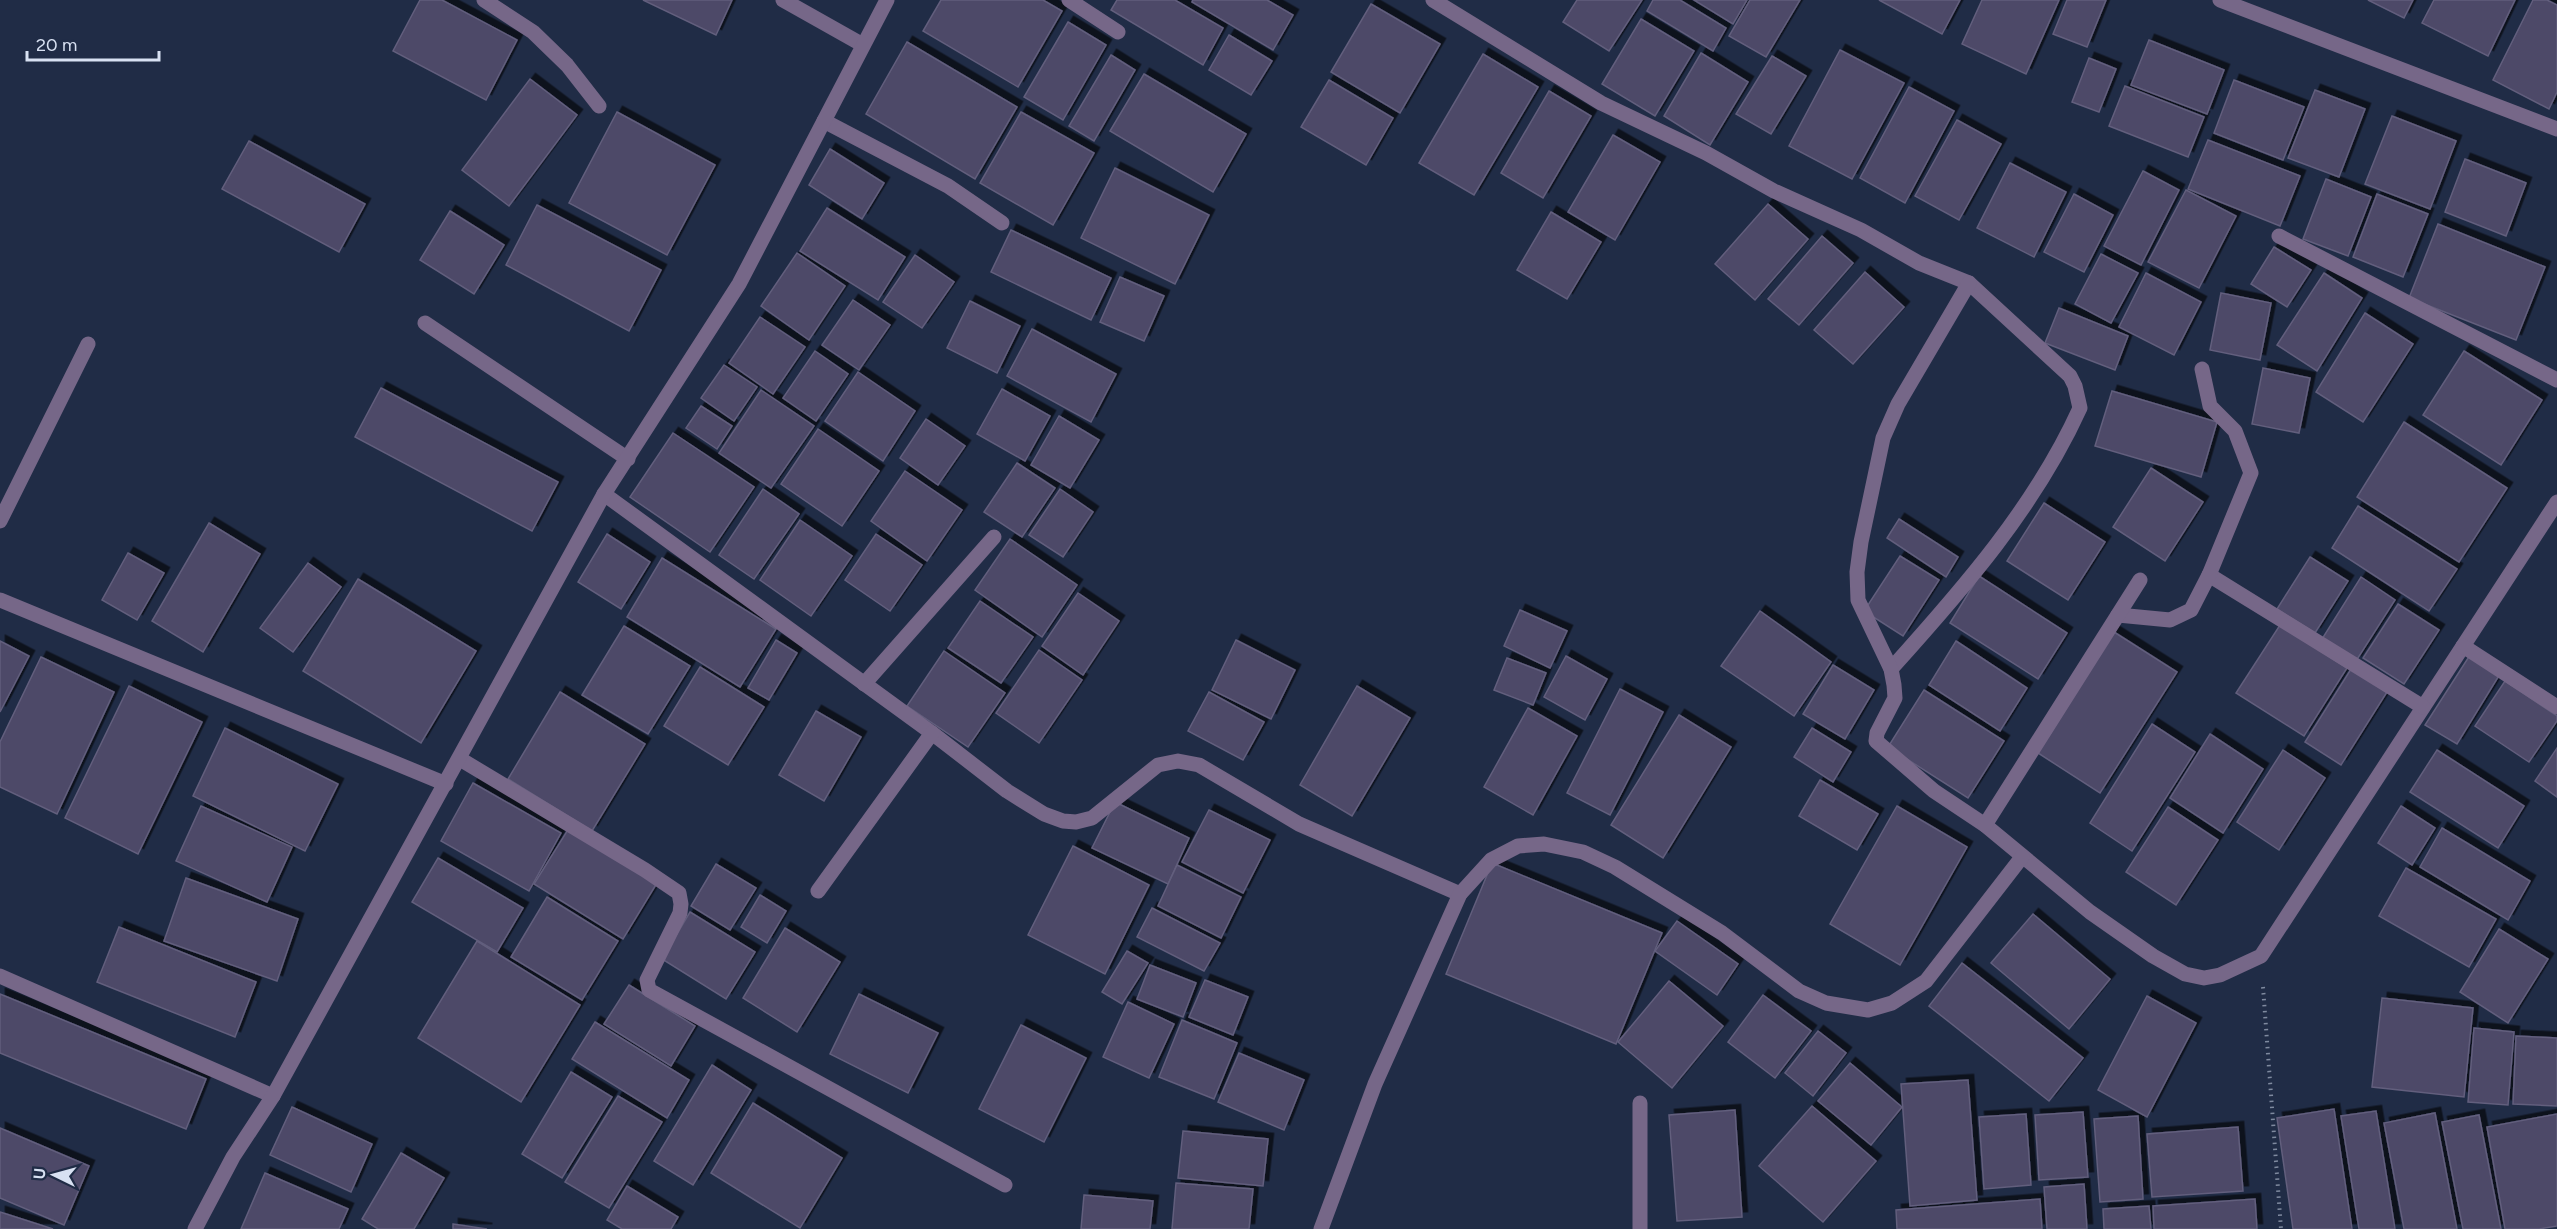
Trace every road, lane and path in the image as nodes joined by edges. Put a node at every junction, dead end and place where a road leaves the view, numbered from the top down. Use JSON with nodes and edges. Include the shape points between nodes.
{"nodes":[{"id":1,"x":484,"y":0,"type":"edge"},
{"id":2,"x":783,"y":0,"type":"edge"},
{"id":3,"x":887,"y":0,"type":"edge"},
{"id":4,"x":1069,"y":0,"type":"edge"},
{"id":5,"x":1433,"y":0,"type":"edge"},
{"id":6,"x":2220,"y":0,"type":"edge"},
{"id":7,"x":1118,"y":32,"type":"dead end"},
{"id":8,"x":862,"y":45,"type":"junction"},
{"id":9,"x":599,"y":106,"type":"dead end"},
{"id":10,"x":824,"y":121,"type":"junction"},
{"id":11,"x":2557,"y":129,"type":"edge"},
{"id":12,"x":1002,"y":223,"type":"dead end"},
{"id":13,"x":2278,"y":236,"type":"dead end"},
{"id":14,"x":1969,"y":283,"type":"junction"},
{"id":15,"x":425,"y":323,"type":"dead end"},
{"id":16,"x":88,"y":344,"type":"dead end"},
{"id":17,"x":2202,"y":369,"type":"dead end"},
{"id":18,"x":2557,"y":380,"type":"edge"},
{"id":19,"x":628,"y":459,"type":"junction"},
{"id":20,"x":604,"y":494,"type":"junction"},
{"id":21,"x":2557,"y":502,"type":"edge"},
{"id":22,"x":0,"y":521,"type":"edge"},
{"id":23,"x":994,"y":537,"type":"dead end"},
{"id":24,"x":2209,"y":575,"type":"junction"},
{"id":25,"x":2140,"y":580,"type":"dead end"},
{"id":26,"x":0,"y":600,"type":"edge"},
{"id":27,"x":2118,"y":615,"type":"junction"},
{"id":28,"x":2463,"y":646,"type":"junction"},
{"id":29,"x":1891,"y":669,"type":"junction"},
{"id":30,"x":864,"y":684,"type":"junction"},
{"id":31,"x":2423,"y":707,"type":"junction"},
{"id":32,"x":2557,"y":707,"type":"edge"},
{"id":33,"x":932,"y":733,"type":"junction"},
{"id":34,"x":460,"y":759,"type":"junction"},
{"id":35,"x":447,"y":784,"type":"junction"},
{"id":36,"x":1985,"y":825,"type":"junction"},
{"id":37,"x":2022,"y":857,"type":"junction"},
{"id":38,"x":818,"y":891,"type":"dead end"},
{"id":39,"x":1460,"y":894,"type":"junction"},
{"id":40,"x":2261,"y":956,"type":"junction"},
{"id":41,"x":0,"y":976,"type":"edge"},
{"id":42,"x":273,"y":1096,"type":"junction"},
{"id":43,"x":1640,"y":1103,"type":"dead end"},
{"id":44,"x":1005,"y":1185,"type":"dead end"},
{"id":45,"x":195,"y":1229,"type":"edge"},
{"id":46,"x":1321,"y":1229,"type":"edge"},
{"id":47,"x":1640,"y":1229,"type":"edge"},
{"id":48,"x":2281,"y":1229,"type":"edge"}],
"edges":[{"from":1,"to":9,"type":"street","via":[[534,32],[567,64]]},
{"from":2,"to":8,"type":"street"},
{"from":3,"to":8,"type":"street"},
{"from":4,"to":7,"type":"street"},
{"from":5,"to":14,"type":"street","via":[[1600,103],[1861,230],[1919,263]]},
{"from":6,"to":11,"type":"street"},
{"from":8,"to":10,"type":"street"},
{"from":10,"to":12,"type":"street","via":[[948,186]]},
{"from":10,"to":19,"type":"street","via":[[739,284]]},
{"from":13,"to":18,"type":"street"},
{"from":14,"to":29,"type":"street","via":[[1898,404],[1883,438],[1861,542],[1858,600]]},
{"from":14,"to":29,"type":"street","via":[[2070,376],[2080,408],[2032,497],[1982,564]]},
{"from":15,"to":19,"type":"street"},
{"from":16,"to":22,"type":"street"},
{"from":17,"to":24,"type":"street","via":[[2210,406],[2235,431],[2251,474]]},
{"from":19,"to":20,"type":"street"},
{"from":20,"to":30,"type":"street"},
{"from":20,"to":34,"type":"street"},
{"from":21,"to":28,"type":"street"},
{"from":23,"to":30,"type":"street"},
{"from":24,"to":27,"type":"street","via":[[2191,610],[2170,620]]},
{"from":24,"to":31,"type":"street"},
{"from":25,"to":27,"type":"street"},
{"from":26,"to":35,"type":"street"},
{"from":27,"to":36,"type":"street"},
{"from":28,"to":31,"type":"street"},
{"from":28,"to":32,"type":"street"},
{"from":29,"to":36,"type":"street","via":[[1895,698],[1876,741],[1934,791]]},
{"from":30,"to":33,"type":"street"},
{"from":31,"to":40,"type":"street"},
{"from":33,"to":38,"type":"street"},
{"from":33,"to":39,"type":"street","via":[[1007,791],[1063,821],[1092,818],[1158,765],[1178,761],[1199,765],[1299,824]]},
{"from":34,"to":35,"type":"street"},
{"from":34,"to":44,"type":"street","via":[[678,893],[680,913],[647,980],[649,990]]},
{"from":35,"to":42,"type":"street"},
{"from":36,"to":37,"type":"street"},
{"from":37,"to":39,"type":"street","via":[[1926,981],[1892,1003],[1868,1010],[1826,1003],[1799,991],[1722,933],[1615,867],[1583,852],[1544,844],[1518,846],[1491,860]]},
{"from":37,"to":40,"type":"street","via":[[2090,912],[2185,974],[2204,978],[2220,975]]},
{"from":39,"to":46,"type":"street","via":[[1375,1084]]},
{"from":40,"to":48,"type":"path"},
{"from":41,"to":42,"type":"street"},
{"from":42,"to":45,"type":"street","via":[[233,1157]]},
{"from":43,"to":47,"type":"street"}]}
